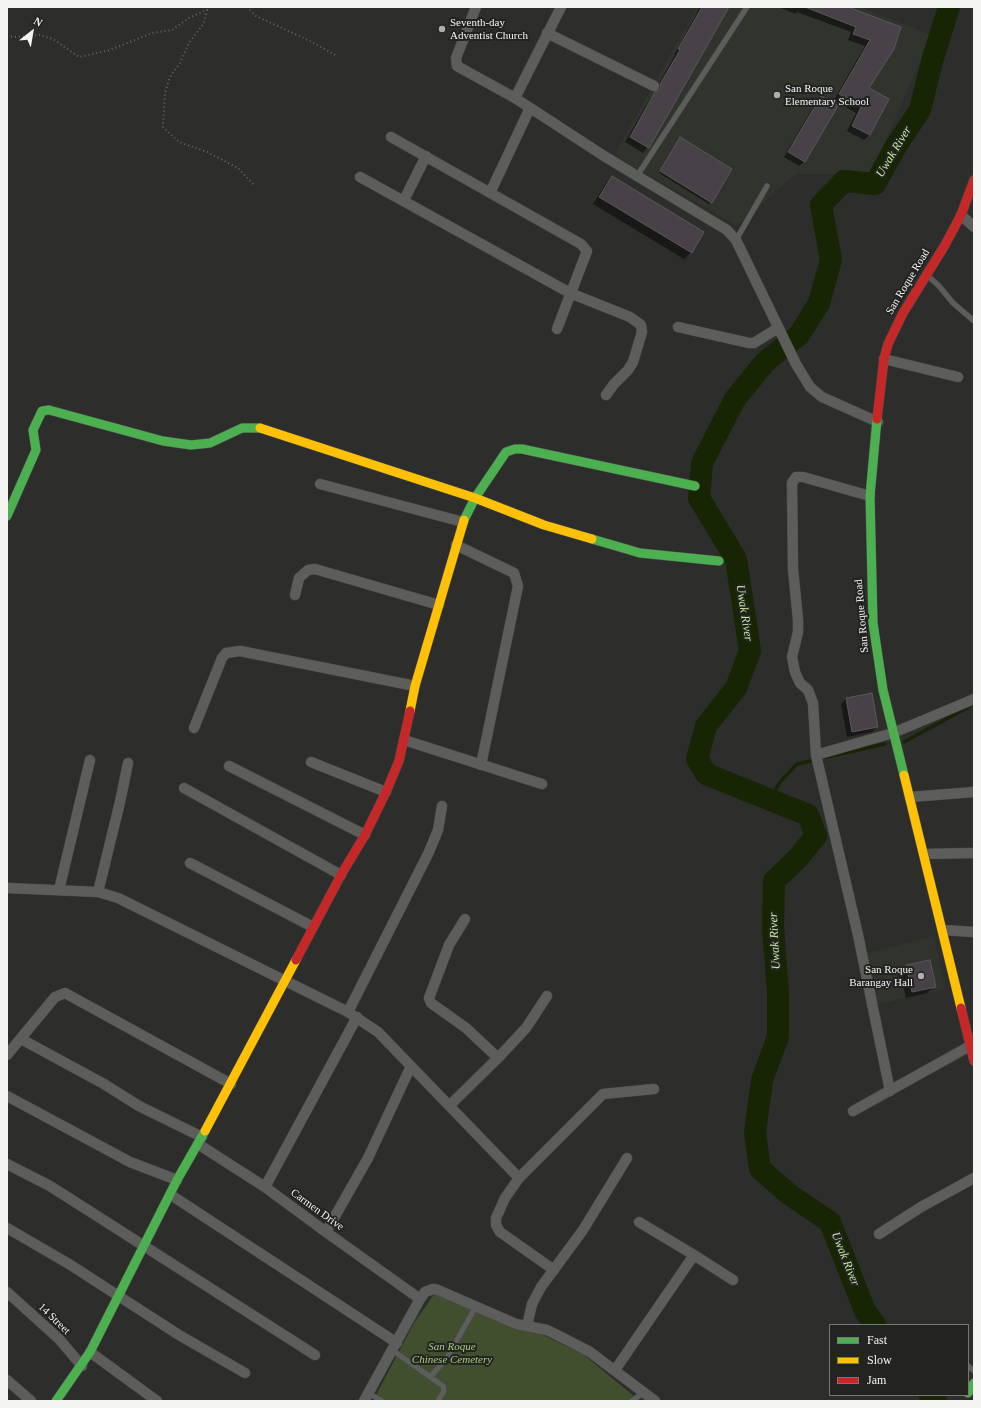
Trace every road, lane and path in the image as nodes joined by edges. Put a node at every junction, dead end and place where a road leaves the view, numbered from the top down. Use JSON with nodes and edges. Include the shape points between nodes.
{"nodes":[{"id":1,"x":247,"y":7,"type":"edge"},
{"id":2,"x":476,"y":7,"type":"edge"},
{"id":3,"x":561,"y":7,"type":"edge"},
{"id":4,"x":747,"y":7,"type":"edge"},
{"id":5,"x":547,"y":33,"type":"junction"},
{"id":6,"x":7,"y":36,"type":"edge"},
{"id":7,"x":337,"y":56,"type":"dead end"},
{"id":8,"x":654,"y":86,"type":"dead end"},
{"id":9,"x":515,"y":98,"type":"junction"},
{"id":10,"x":530,"y":108,"type":"junction"},
{"id":11,"x":391,"y":137,"type":"dead end"},
{"id":12,"x":426,"y":156,"type":"junction"},
{"id":13,"x":637,"y":176,"type":"junction"},
{"id":14,"x":360,"y":177,"type":"dead end"},
{"id":15,"x":974,"y":180,"type":"edge"},
{"id":16,"x":255,"y":186,"type":"dead end"},
{"id":17,"x":767,"y":186,"type":"dead end"},
{"id":18,"x":490,"y":193,"type":"junction"},
{"id":19,"x":404,"y":200,"type":"junction"},
{"id":20,"x":961,"y":215,"type":"junction"},
{"id":21,"x":974,"y":227,"type":"edge"},
{"id":22,"x":736,"y":240,"type":"junction"},
{"id":23,"x":926,"y":274,"type":"junction"},
{"id":24,"x":570,"y":293,"type":"junction"},
{"id":25,"x":974,"y":321,"type":"edge"},
{"id":26,"x":678,"y":327,"type":"dead end"},
{"id":27,"x":557,"y":329,"type":"dead end"},
{"id":28,"x":780,"y":332,"type":"junction"},
{"id":29,"x":884,"y":359,"type":"junction"},
{"id":30,"x":958,"y":377,"type":"dead end"},
{"id":31,"x":606,"y":395,"type":"dead end"},
{"id":32,"x":878,"y":422,"type":"junction"},
{"id":33,"x":320,"y":484,"type":"dead end"},
{"id":34,"x":695,"y":486,"type":"dead end"},
{"id":35,"x":870,"y":496,"type":"junction"},
{"id":36,"x":475,"y":498,"type":"junction"},
{"id":37,"x":7,"y":516,"type":"edge"},
{"id":38,"x":463,"y":522,"type":"junction"},
{"id":39,"x":456,"y":545,"type":"junction"},
{"id":40,"x":719,"y":561,"type":"dead end"},
{"id":41,"x":295,"y":595,"type":"dead end"},
{"id":42,"x":439,"y":606,"type":"junction"},
{"id":43,"x":416,"y":686,"type":"junction"},
{"id":44,"x":974,"y":699,"type":"edge"},
{"id":45,"x":194,"y":728,"type":"dead end"},
{"id":46,"x":893,"y":732,"type":"junction"},
{"id":47,"x":404,"y":740,"type":"junction"},
{"id":48,"x":816,"y":755,"type":"junction"},
{"id":49,"x":90,"y":760,"type":"dead end"},
{"id":50,"x":311,"y":762,"type":"dead end"},
{"id":51,"x":128,"y":763,"type":"dead end"},
{"id":52,"x":481,"y":765,"type":"junction"},
{"id":53,"x":229,"y":766,"type":"dead end"},
{"id":54,"x":542,"y":784,"type":"dead end"},
{"id":55,"x":184,"y":788,"type":"dead end"},
{"id":56,"x":386,"y":792,"type":"junction"},
{"id":57,"x":974,"y":792,"type":"edge"},
{"id":58,"x":910,"y":796,"type":"junction"},
{"id":59,"x":442,"y":806,"type":"dead end"},
{"id":60,"x":365,"y":835,"type":"junction"},
{"id":61,"x":974,"y":853,"type":"edge"},
{"id":62,"x":924,"y":854,"type":"junction"},
{"id":63,"x":190,"y":863,"type":"dead end"},
{"id":64,"x":341,"y":875,"type":"junction"},
{"id":65,"x":7,"y":888,"type":"edge"},
{"id":66,"x":59,"y":890,"type":"junction"},
{"id":67,"x":98,"y":892,"type":"junction"},
{"id":68,"x":465,"y":919,"type":"dead end"},
{"id":69,"x":313,"y":927,"type":"junction"},
{"id":70,"x":944,"y":930,"type":"junction"},
{"id":71,"x":974,"y":932,"type":"edge"},
{"id":72,"x":284,"y":981,"type":"junction"},
{"id":73,"x":547,"y":996,"type":"dead end"},
{"id":74,"x":352,"y":1015,"type":"junction"},
{"id":75,"x":21,"y":1039,"type":"junction"},
{"id":76,"x":970,"y":1046,"type":"junction"},
{"id":77,"x":7,"y":1055,"type":"edge"},
{"id":78,"x":498,"y":1058,"type":"junction"},
{"id":79,"x":974,"y":1061,"type":"edge"},
{"id":80,"x":411,"y":1066,"type":"junction"},
{"id":81,"x":231,"y":1084,"type":"junction"},
{"id":82,"x":654,"y":1089,"type":"dead end"},
{"id":83,"x":890,"y":1091,"type":"junction"},
{"id":84,"x":7,"y":1096,"type":"edge"},
{"id":85,"x":450,"y":1105,"type":"junction"},
{"id":86,"x":853,"y":1111,"type":"dead end"},
{"id":87,"x":200,"y":1141,"type":"junction"},
{"id":88,"x":627,"y":1158,"type":"dead end"},
{"id":89,"x":7,"y":1164,"type":"edge"},
{"id":90,"x":519,"y":1178,"type":"junction"},
{"id":91,"x":974,"y":1178,"type":"edge"},
{"id":92,"x":177,"y":1180,"type":"junction"},
{"id":93,"x":265,"y":1187,"type":"junction"},
{"id":94,"x":171,"y":1195,"type":"junction"},
{"id":95,"x":639,"y":1222,"type":"dead end"},
{"id":96,"x":7,"y":1228,"type":"edge"},
{"id":97,"x":326,"y":1232,"type":"junction"},
{"id":98,"x":879,"y":1234,"type":"dead end"},
{"id":99,"x":145,"y":1246,"type":"junction"},
{"id":100,"x":694,"y":1255,"type":"junction"},
{"id":101,"x":554,"y":1270,"type":"junction"},
{"id":102,"x":734,"y":1280,"type":"dead end"},
{"id":103,"x":7,"y":1292,"type":"edge"},
{"id":104,"x":119,"y":1295,"type":"junction"},
{"id":105,"x":420,"y":1299,"type":"junction"},
{"id":106,"x":476,"y":1306,"type":"junction"},
{"id":107,"x":527,"y":1326,"type":"junction"},
{"id":108,"x":394,"y":1347,"type":"junction"},
{"id":109,"x":90,"y":1352,"type":"junction"},
{"id":110,"x":315,"y":1355,"type":"dead end"},
{"id":111,"x":82,"y":1366,"type":"junction"},
{"id":112,"x":615,"y":1370,"type":"junction"},
{"id":113,"x":245,"y":1373,"type":"dead end"},
{"id":114,"x":430,"y":1377,"type":"junction"},
{"id":115,"x":7,"y":1380,"type":"edge"},
{"id":116,"x":974,"y":1383,"type":"edge"},
{"id":117,"x":644,"y":1392,"type":"junction"},
{"id":118,"x":969,"y":1392,"type":"edge"},
{"id":119,"x":366,"y":1397,"type":"edge"},
{"id":120,"x":31,"y":1401,"type":"edge"},
{"id":121,"x":56,"y":1401,"type":"edge"},
{"id":122,"x":157,"y":1401,"type":"edge"},
{"id":123,"x":382,"y":1401,"type":"edge"},
{"id":124,"x":438,"y":1401,"type":"edge"},
{"id":125,"x":632,"y":1401,"type":"edge"},
{"id":126,"x":655,"y":1401,"type":"edge"}],
"edges":[{"from":1,"to":7,"type":"path","via":[[256,16]]},
{"from":2,"to":9,"type":"street","via":[[456,58],[457,66]]},
{"from":3,"to":5,"type":"street"},
{"from":4,"to":13,"type":"lane"},
{"from":5,"to":8,"type":"street"},
{"from":5,"to":9,"type":"street"},
{"from":6,"to":16,"type":"path","via":[[39,35],[53,39],[79,57],[110,50],[152,33],[172,30],[207,10],[204,23],[189,43],[170,77],[165,93],[163,127],[179,142],[207,152],[238,168]]},
{"from":9,"to":10,"type":"street"},
{"from":10,"to":13,"type":"street"},
{"from":10,"to":18,"type":"street"},
{"from":11,"to":12,"type":"street"},
{"from":12,"to":18,"type":"street"},
{"from":12,"to":19,"type":"street"},
{"from":13,"to":22,"type":"street","via":[[727,230]]},
{"from":14,"to":19,"type":"street"},
{"from":15,"to":20,"type":"street","name":"San Roque Road"},
{"from":17,"to":22,"type":"lane"},
{"from":18,"to":24,"type":"street","via":[[581,244],[587,251]]},
{"from":19,"to":24,"type":"street"},
{"from":20,"to":21,"type":"street"},
{"from":20,"to":23,"type":"street","name":"San Roque Road"},
{"from":22,"to":28,"type":"street"},
{"from":23,"to":25,"type":"lane"},
{"from":23,"to":29,"type":"street","name":"San Roque Road","via":[[893,331]]},
{"from":24,"to":27,"type":"street"},
{"from":24,"to":31,"type":"street","via":[[630,317],[641,325],[642,332],[633,362]]},
{"from":26,"to":28,"type":"street","via":[[749,344]]},
{"from":28,"to":32,"type":"street","via":[[810,387],[822,397]]},
{"from":29,"to":30,"type":"street"},
{"from":29,"to":32,"type":"street","name":"San Roque Road"},
{"from":32,"to":35,"type":"street","name":"San Roque Road"},
{"from":33,"to":38,"type":"street"},
{"from":34,"to":36,"type":"street","via":[[515,449],[506,452]]},
{"from":35,"to":46,"type":"street","name":"San Roque Road","via":[[873,623],[883,690]]},
{"from":35,"to":48,"type":"street","via":[[804,477],[796,477],[792,483],[793,569],[798,626],[792,657],[800,683],[812,696]]},
{"from":36,"to":37,"type":"street","via":[[257,427],[242,428],[210,442],[191,445],[163,441],[49,410],[42,411],[33,430],[36,450]]},
{"from":36,"to":38,"type":"street"},
{"from":36,"to":40,"type":"street","via":[[544,525],[640,553]]},
{"from":38,"to":39,"type":"street"},
{"from":39,"to":42,"type":"street"},
{"from":39,"to":52,"type":"street","via":[[514,573],[518,586]]},
{"from":41,"to":42,"type":"street","via":[[299,578],[308,570],[315,569]]},
{"from":42,"to":43,"type":"street"},
{"from":43,"to":45,"type":"street","via":[[240,651],[226,653]]},
{"from":43,"to":47,"type":"street"},
{"from":44,"to":46,"type":"street"},
{"from":46,"to":48,"type":"street"},
{"from":46,"to":58,"type":"street","name":"San Roque Road"},
{"from":47,"to":52,"type":"street"},
{"from":47,"to":56,"type":"street","via":[[399,761]]},
{"from":48,"to":83,"type":"street","via":[[858,935]]},
{"from":49,"to":66,"type":"street"},
{"from":50,"to":56,"type":"street"},
{"from":51,"to":67,"type":"street"},
{"from":52,"to":54,"type":"street"},
{"from":53,"to":60,"type":"street"},
{"from":55,"to":64,"type":"street"},
{"from":56,"to":60,"type":"street"},
{"from":57,"to":58,"type":"street"},
{"from":58,"to":62,"type":"street","name":"San Roque Road"},
{"from":59,"to":74,"type":"street","via":[[438,830],[429,852]]},
{"from":60,"to":64,"type":"street"},
{"from":61,"to":62,"type":"street"},
{"from":62,"to":70,"type":"street","name":"San Roque Road"},
{"from":63,"to":69,"type":"street"},
{"from":64,"to":69,"type":"street"},
{"from":65,"to":66,"type":"street"},
{"from":66,"to":67,"type":"street"},
{"from":67,"to":72,"type":"street","via":[[144,910]]},
{"from":68,"to":78,"type":"street","via":[[449,945],[429,998],[431,1003],[466,1028]]},
{"from":69,"to":72,"type":"street"},
{"from":70,"to":71,"type":"street"},
{"from":70,"to":76,"type":"street","name":"San Roque Road"},
{"from":72,"to":74,"type":"street"},
{"from":72,"to":81,"type":"street"},
{"from":73,"to":78,"type":"street","via":[[526,1028]]},
{"from":74,"to":80,"type":"street","via":[[386,1039]]},
{"from":74,"to":93,"type":"street"},
{"from":75,"to":77,"type":"street"},
{"from":75,"to":81,"type":"street","via":[[55,997],[65,993]]},
{"from":75,"to":87,"type":"street","name":"Carmen Drive"},
{"from":76,"to":79,"type":"street","name":"San Roque Road"},
{"from":76,"to":83,"type":"street"},
{"from":78,"to":85,"type":"street"},
{"from":80,"to":85,"type":"street"},
{"from":80,"to":97,"type":"street","via":[[368,1158]]},
{"from":81,"to":87,"type":"street"},
{"from":82,"to":90,"type":"street","via":[[603,1094]]},
{"from":83,"to":86,"type":"street"},
{"from":84,"to":92,"type":"street","via":[[130,1162]]},
{"from":85,"to":90,"type":"street"},
{"from":87,"to":92,"type":"street"},
{"from":87,"to":93,"type":"street","name":"Carmen Drive"},
{"from":88,"to":101,"type":"street","via":[[583,1230]]},
{"from":89,"to":99,"type":"street","via":[[50,1186]]},
{"from":90,"to":101,"type":"street","via":[[505,1198],[496,1218],[496,1225],[500,1232]]},
{"from":91,"to":98,"type":"street"},
{"from":92,"to":94,"type":"street"},
{"from":93,"to":97,"type":"street","name":"Carmen Drive"},
{"from":94,"to":99,"type":"street"},
{"from":94,"to":108,"type":"street"},
{"from":95,"to":100,"type":"street"},
{"from":96,"to":104,"type":"street"},
{"from":97,"to":105,"type":"street","name":"Carmen Drive"},
{"from":99,"to":104,"type":"street"},
{"from":99,"to":110,"type":"street"},
{"from":100,"to":102,"type":"street"},
{"from":100,"to":112,"type":"street"},
{"from":101,"to":107,"type":"street","via":[[532,1304]]},
{"from":103,"to":111,"type":"street","name":"14 Street","via":[[59,1339]]},
{"from":104,"to":109,"type":"street"},
{"from":104,"to":113,"type":"street","via":[[179,1335]]},
{"from":105,"to":106,"type":"street","via":[[429,1290],[438,1290]]},
{"from":105,"to":108,"type":"street"},
{"from":106,"to":107,"type":"street","via":[[516,1324]]},
{"from":106,"to":114,"type":"lane","via":[[447,1358]]},
{"from":107,"to":112,"type":"street","via":[[546,1330],[567,1340],[590,1352]]},
{"from":108,"to":114,"type":"lane"},
{"from":108,"to":119,"type":"street"},
{"from":109,"to":111,"type":"street"},
{"from":109,"to":122,"type":"street"},
{"from":111,"to":121,"type":"street"},
{"from":112,"to":117,"type":"street"},
{"from":114,"to":124,"type":"lane","via":[[444,1388]]},
{"from":115,"to":120,"type":"street"},
{"from":116,"to":118,"type":"street"},
{"from":117,"to":125,"type":"lane"},
{"from":117,"to":126,"type":"street"},
{"from":119,"to":123,"type":"lane"}]}
